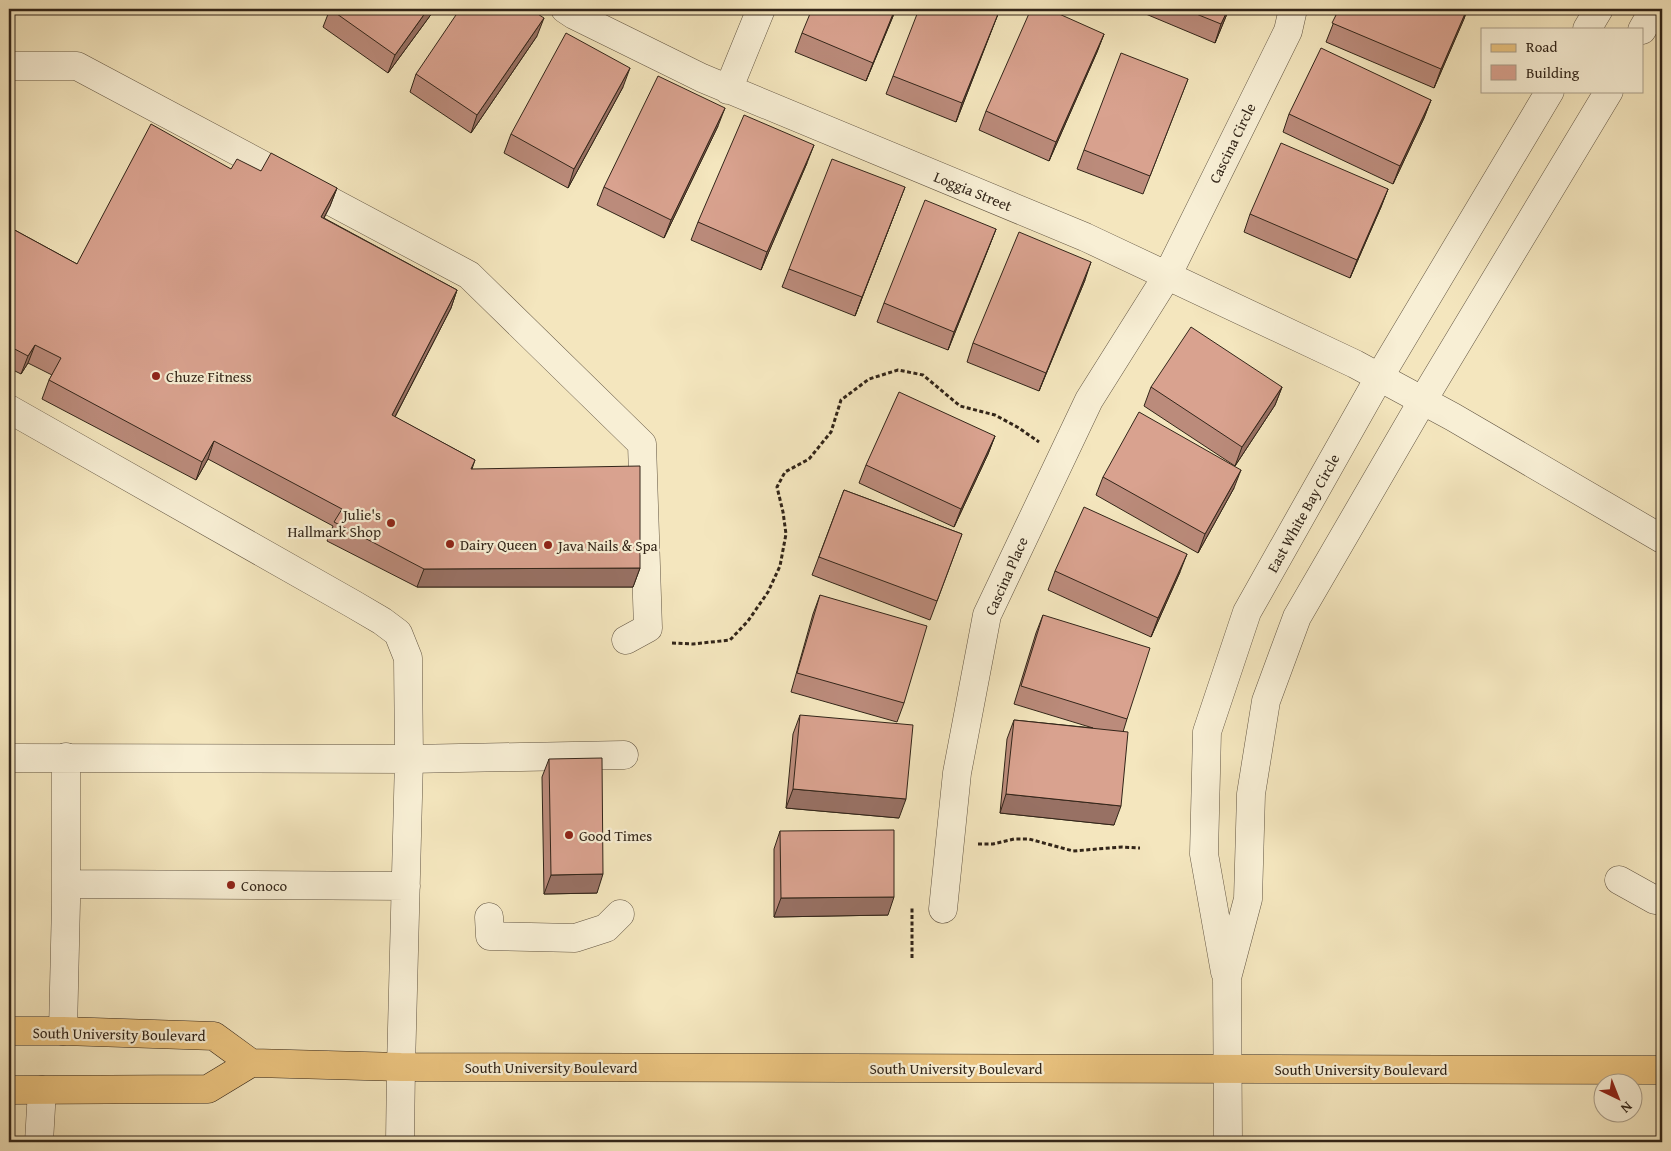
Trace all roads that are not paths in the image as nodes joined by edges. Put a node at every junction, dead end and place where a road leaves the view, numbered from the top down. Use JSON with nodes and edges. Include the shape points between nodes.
{"nodes":[{"id":1,"x":564,"y":9,"type":"edge"},
{"id":2,"x":761,"y":9,"type":"edge"},
{"id":3,"x":1293,"y":9,"type":"edge"},
{"id":4,"x":1599,"y":9,"type":"edge"},
{"id":5,"x":1654,"y":9,"type":"edge"},
{"id":6,"x":1588,"y":28,"type":"edge"},
{"id":7,"x":1643,"y":28,"type":"edge"},
{"id":8,"x":9,"y":66,"type":"edge"},
{"id":9,"x":728,"y":90,"type":"junction"},
{"id":10,"x":1549,"y":92,"type":"edge"},
{"id":11,"x":1608,"y":92,"type":"edge"},
{"id":12,"x":1167,"y":276,"type":"junction"},
{"id":13,"x":1380,"y":376,"type":"junction"},
{"id":14,"x":1424,"y":400,"type":"junction"},
{"id":15,"x":9,"y":410,"type":"edge"},
{"id":16,"x":1662,"y":540,"type":"edge"},
{"id":17,"x":637,"y":634,"type":"road end"},
{"id":18,"x":624,"y":756,"type":"dead end"},
{"id":19,"x":66,"y":757,"type":"junction"},
{"id":20,"x":9,"y":758,"type":"edge"},
{"id":21,"x":409,"y":759,"type":"junction"},
{"id":22,"x":1619,"y":880,"type":"dead end"},
{"id":23,"x":66,"y":884,"type":"junction"},
{"id":24,"x":406,"y":886,"type":"junction"},
{"id":25,"x":1662,"y":901,"type":"edge"},
{"id":26,"x":943,"y":909,"type":"dead end"},
{"id":27,"x":620,"y":914,"type":"dead end"},
{"id":28,"x":489,"y":917,"type":"dead end"},
{"id":29,"x":1226,"y":978,"type":"junction"},
{"id":30,"x":9,"y":1031,"type":"edge"},
{"id":31,"x":63,"y":1031,"type":"junction"},
{"id":32,"x":251,"y":1063,"type":"junction"},
{"id":33,"x":401,"y":1066,"type":"junction"},
{"id":34,"x":1228,"y":1069,"type":"junction"},
{"id":35,"x":1662,"y":1070,"type":"edge"},
{"id":36,"x":9,"y":1090,"type":"edge"},
{"id":37,"x":42,"y":1090,"type":"junction"},
{"id":38,"x":40,"y":1142,"type":"edge"},
{"id":39,"x":400,"y":1142,"type":"edge"},
{"id":40,"x":1228,"y":1142,"type":"edge"}],
"edges":[{"from":1,"to":9,"type":"street","name":"Loggia Street"},
{"from":2,"to":9,"type":"street"},
{"from":3,"to":12,"type":"street","name":"Cascina Circle","via":[[1288,31]]},
{"from":4,"to":6,"type":"street"},
{"from":5,"to":7,"type":"street"},
{"from":8,"to":17,"type":"street","via":[[77,66],[470,275],[642,444]]},
{"from":9,"to":12,"type":"street","name":"Loggia Street","via":[[1085,237]]},
{"from":10,"to":13,"type":"street","name":"East White Bay Circle"},
{"from":11,"to":14,"type":"street"},
{"from":12,"to":13,"type":"street","name":"Loggia Street"},
{"from":12,"to":26,"type":"street","name":"Cascina Place","via":[[1089,400],[987,615],[957,773]]},
{"from":13,"to":14,"type":"street","name":"Loggia Street"},
{"from":13,"to":29,"type":"street","name":"East White Bay Circle","via":[[1247,612],[1207,732],[1204,854]]},
{"from":14,"to":16,"type":"street","name":"Loggia Street"},
{"from":14,"to":29,"type":"street","via":[[1297,617],[1266,700],[1250,794],[1248,899]]},
{"from":15,"to":21,"type":"street","via":[[353,604],[398,633],[408,658]]},
{"from":18,"to":21,"type":"street"},
{"from":19,"to":20,"type":"street"},
{"from":19,"to":21,"type":"street"},
{"from":19,"to":23,"type":"street"},
{"from":21,"to":24,"type":"street"},
{"from":22,"to":25,"type":"street"},
{"from":23,"to":24,"type":"street"},
{"from":23,"to":31,"type":"street"},
{"from":24,"to":33,"type":"street"},
{"from":27,"to":28,"type":"street","via":[[606,928],[575,938],[490,936]]},
{"from":29,"to":34,"type":"street"},
{"from":30,"to":31,"type":"main road","name":"South University Boulevard"},
{"from":31,"to":32,"type":"main road","name":"South University Boulevard","via":[[214,1036]]},
{"from":32,"to":33,"type":"main road","name":"South University Boulevard"},
{"from":32,"to":37,"type":"main road","via":[[208,1089]]},
{"from":33,"to":34,"type":"main road","name":"South University Boulevard"},
{"from":33,"to":39,"type":"street"},
{"from":34,"to":35,"type":"main road","name":"South University Boulevard"},
{"from":34,"to":40,"type":"street"},
{"from":36,"to":37,"type":"main road"},
{"from":37,"to":38,"type":"street"}]}
